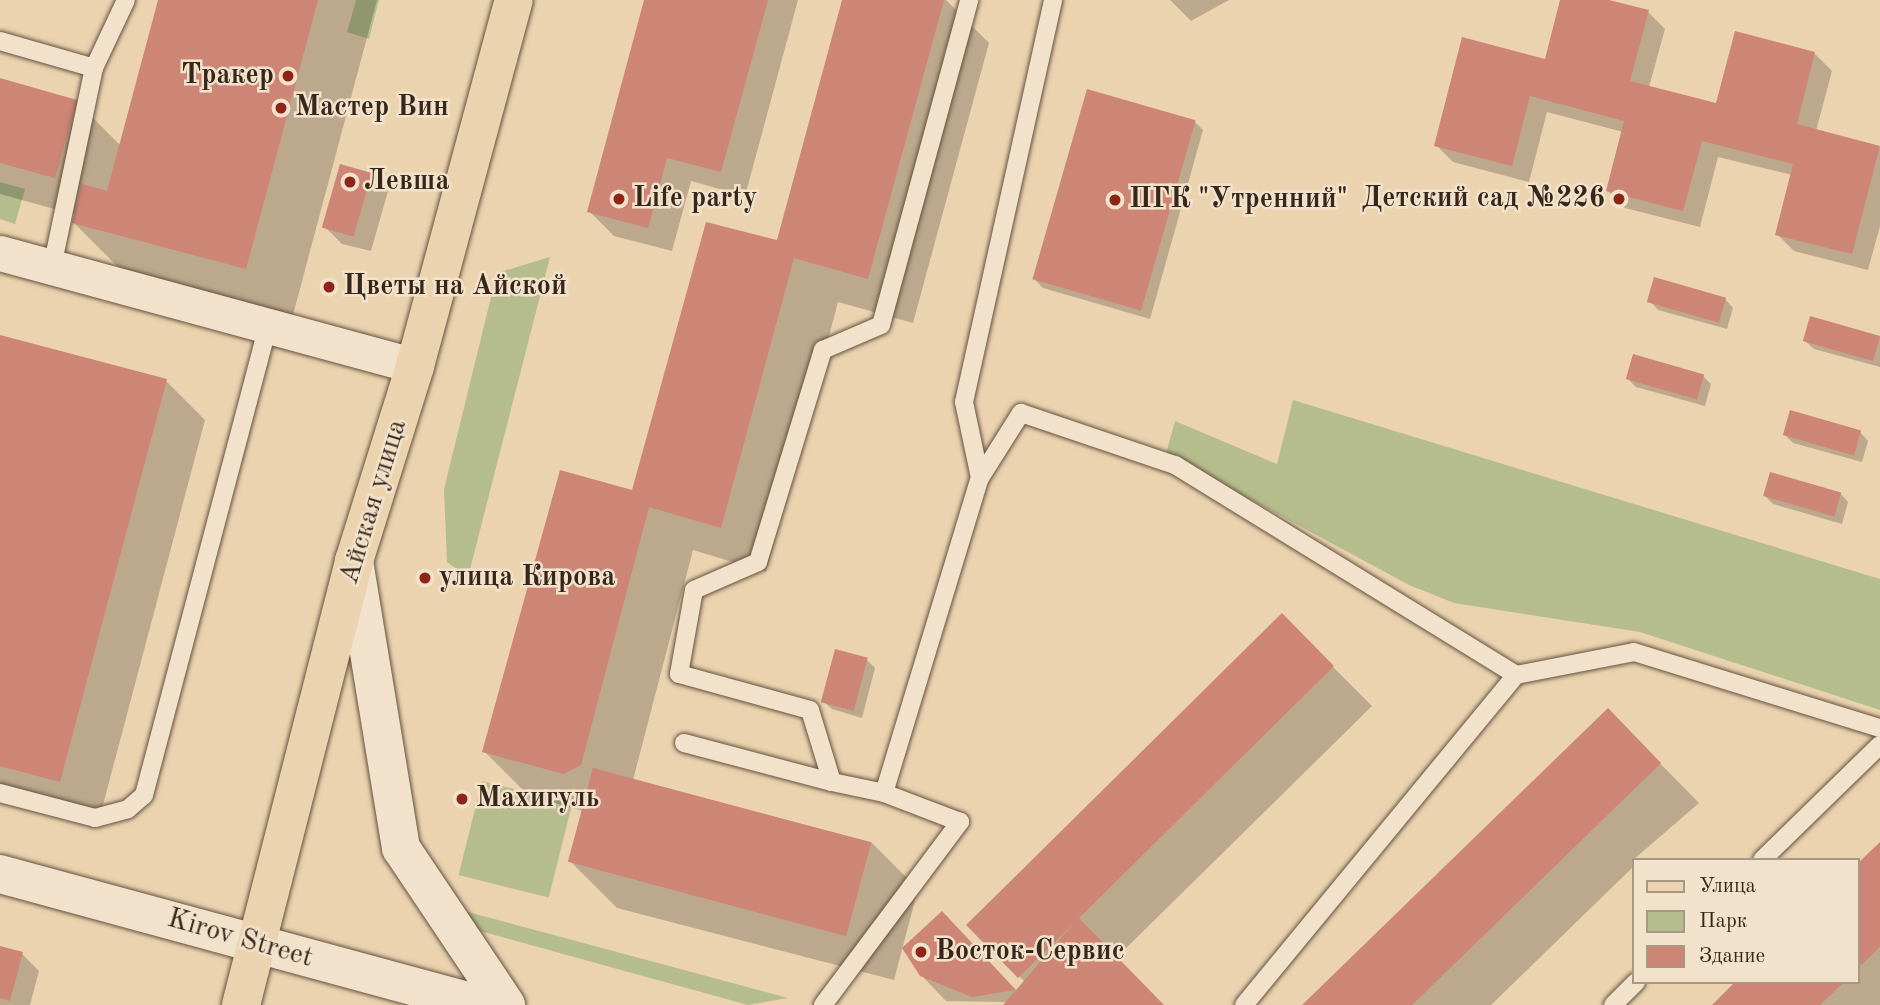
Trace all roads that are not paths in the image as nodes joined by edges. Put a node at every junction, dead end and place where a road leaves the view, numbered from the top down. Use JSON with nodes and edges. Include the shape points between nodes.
{"nodes":[{"id":1,"x":126,"y":0,"type":"edge"},
{"id":2,"x":514,"y":0,"type":"edge"},
{"id":3,"x":969,"y":0,"type":"edge"},
{"id":4,"x":1053,"y":0,"type":"edge"},
{"id":5,"x":0,"y":41,"type":"edge"},
{"id":6,"x":94,"y":68,"type":"junction"},
{"id":7,"x":0,"y":253,"type":"edge"},
{"id":8,"x":52,"y":267,"type":"junction"},
{"id":9,"x":268,"y":326,"type":"junction"},
{"id":10,"x":415,"y":366,"type":"junction"},
{"id":11,"x":980,"y":478,"type":"junction"},
{"id":12,"x":354,"y":561,"type":"junction"},
{"id":13,"x":1516,"y":675,"type":"junction"},
{"id":14,"x":1880,"y":728,"type":"edge"},
{"id":15,"x":684,"y":743,"type":"dead end"},
{"id":16,"x":1880,"y":745,"type":"edge"},
{"id":17,"x":832,"y":782,"type":"junction"},
{"id":18,"x":0,"y":793,"type":"edge"},
{"id":19,"x":884,"y":793,"type":"junction"},
{"id":20,"x":1764,"y":858,"type":"edge"},
{"id":21,"x":0,"y":874,"type":"edge"},
{"id":22,"x":258,"y":944,"type":"junction"},
{"id":23,"x":1634,"y":984,"type":"edge"},
{"id":24,"x":241,"y":1005,"type":"edge"},
{"id":25,"x":481,"y":1005,"type":"edge"},
{"id":26,"x":506,"y":1005,"type":"edge"},
{"id":27,"x":823,"y":1005,"type":"edge"},
{"id":28,"x":1244,"y":1005,"type":"edge"},
{"id":29,"x":1613,"y":1005,"type":"edge"}],
"edges":[{"from":1,"to":6,"type":"lane"},
{"from":2,"to":10,"type":"main road","name":"Айская улица"},
{"from":3,"to":17,"type":"lane","via":[[881,325],[823,350],[758,562],[694,590],[681,662],[679,674],[810,710]]},
{"from":4,"to":11,"type":"lane","via":[[964,402]]},
{"from":5,"to":6,"type":"lane"},
{"from":6,"to":8,"type":"lane"},
{"from":7,"to":8,"type":"street"},
{"from":8,"to":9,"type":"street"},
{"from":9,"to":10,"type":"street"},
{"from":9,"to":18,"type":"lane","via":[[144,794],[128,809],[95,818]]},
{"from":10,"to":12,"type":"main road","name":"Айская улица"},
{"from":11,"to":13,"type":"lane","via":[[1021,413],[1175,465]]},
{"from":11,"to":19,"type":"lane"},
{"from":12,"to":22,"type":"main road","name":"Айская улица"},
{"from":12,"to":26,"type":"main road","via":[[401,848]]},
{"from":13,"to":14,"type":"lane","via":[[1634,652]]},
{"from":13,"to":28,"type":"lane"},
{"from":15,"to":17,"type":"lane"},
{"from":16,"to":20,"type":"lane"},
{"from":17,"to":19,"type":"lane"},
{"from":19,"to":27,"type":"lane","via":[[960,822]]},
{"from":21,"to":22,"type":"main road","name":"Kirov Street"},
{"from":22,"to":24,"type":"main road","name":"Айская улица"},
{"from":22,"to":25,"type":"main road","name":"Kirov Street"},
{"from":23,"to":29,"type":"lane"}]}
